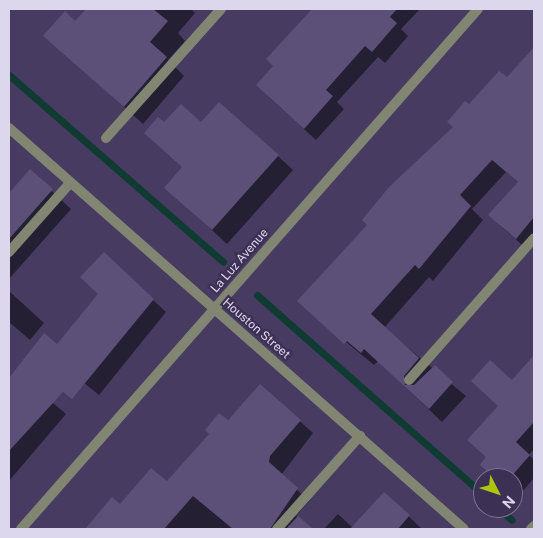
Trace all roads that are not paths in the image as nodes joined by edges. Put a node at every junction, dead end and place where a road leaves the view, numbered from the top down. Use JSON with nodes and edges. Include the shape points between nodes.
{"nodes":[{"id":1,"x":221,"y":9,"type":"edge"},
{"id":2,"x":478,"y":9,"type":"edge"},
{"id":3,"x":9,"y":128,"type":"edge"},
{"id":4,"x":106,"y":138,"type":"dead end"},
{"id":5,"x":70,"y":183,"type":"junction"},
{"id":6,"x":534,"y":238,"type":"edge"},
{"id":7,"x":9,"y":252,"type":"edge"},
{"id":8,"x":214,"y":309,"type":"junction"},
{"id":9,"x":410,"y":380,"type":"dead end"},
{"id":10,"x":360,"y":436,"type":"junction"},
{"id":11,"x":534,"y":526,"type":"edge"},
{"id":12,"x":22,"y":529,"type":"edge"},
{"id":13,"x":277,"y":529,"type":"edge"},
{"id":14,"x":464,"y":529,"type":"edge"},
{"id":15,"x":531,"y":529,"type":"edge"}],
"edges":[{"from":1,"to":4,"type":"street"},
{"from":2,"to":8,"type":"street","name":"La Luz Avenue"},
{"from":3,"to":5,"type":"street","name":"Houston Street"},
{"from":5,"to":7,"type":"street"},
{"from":5,"to":8,"type":"street","name":"Houston Street"},
{"from":6,"to":9,"type":"street"},
{"from":8,"to":10,"type":"street","name":"Houston Street"},
{"from":8,"to":12,"type":"street","name":"La Luz Avenue"},
{"from":10,"to":13,"type":"street"},
{"from":10,"to":14,"type":"street","name":"Houston Street"},
{"from":11,"to":15,"type":"street"}]}
